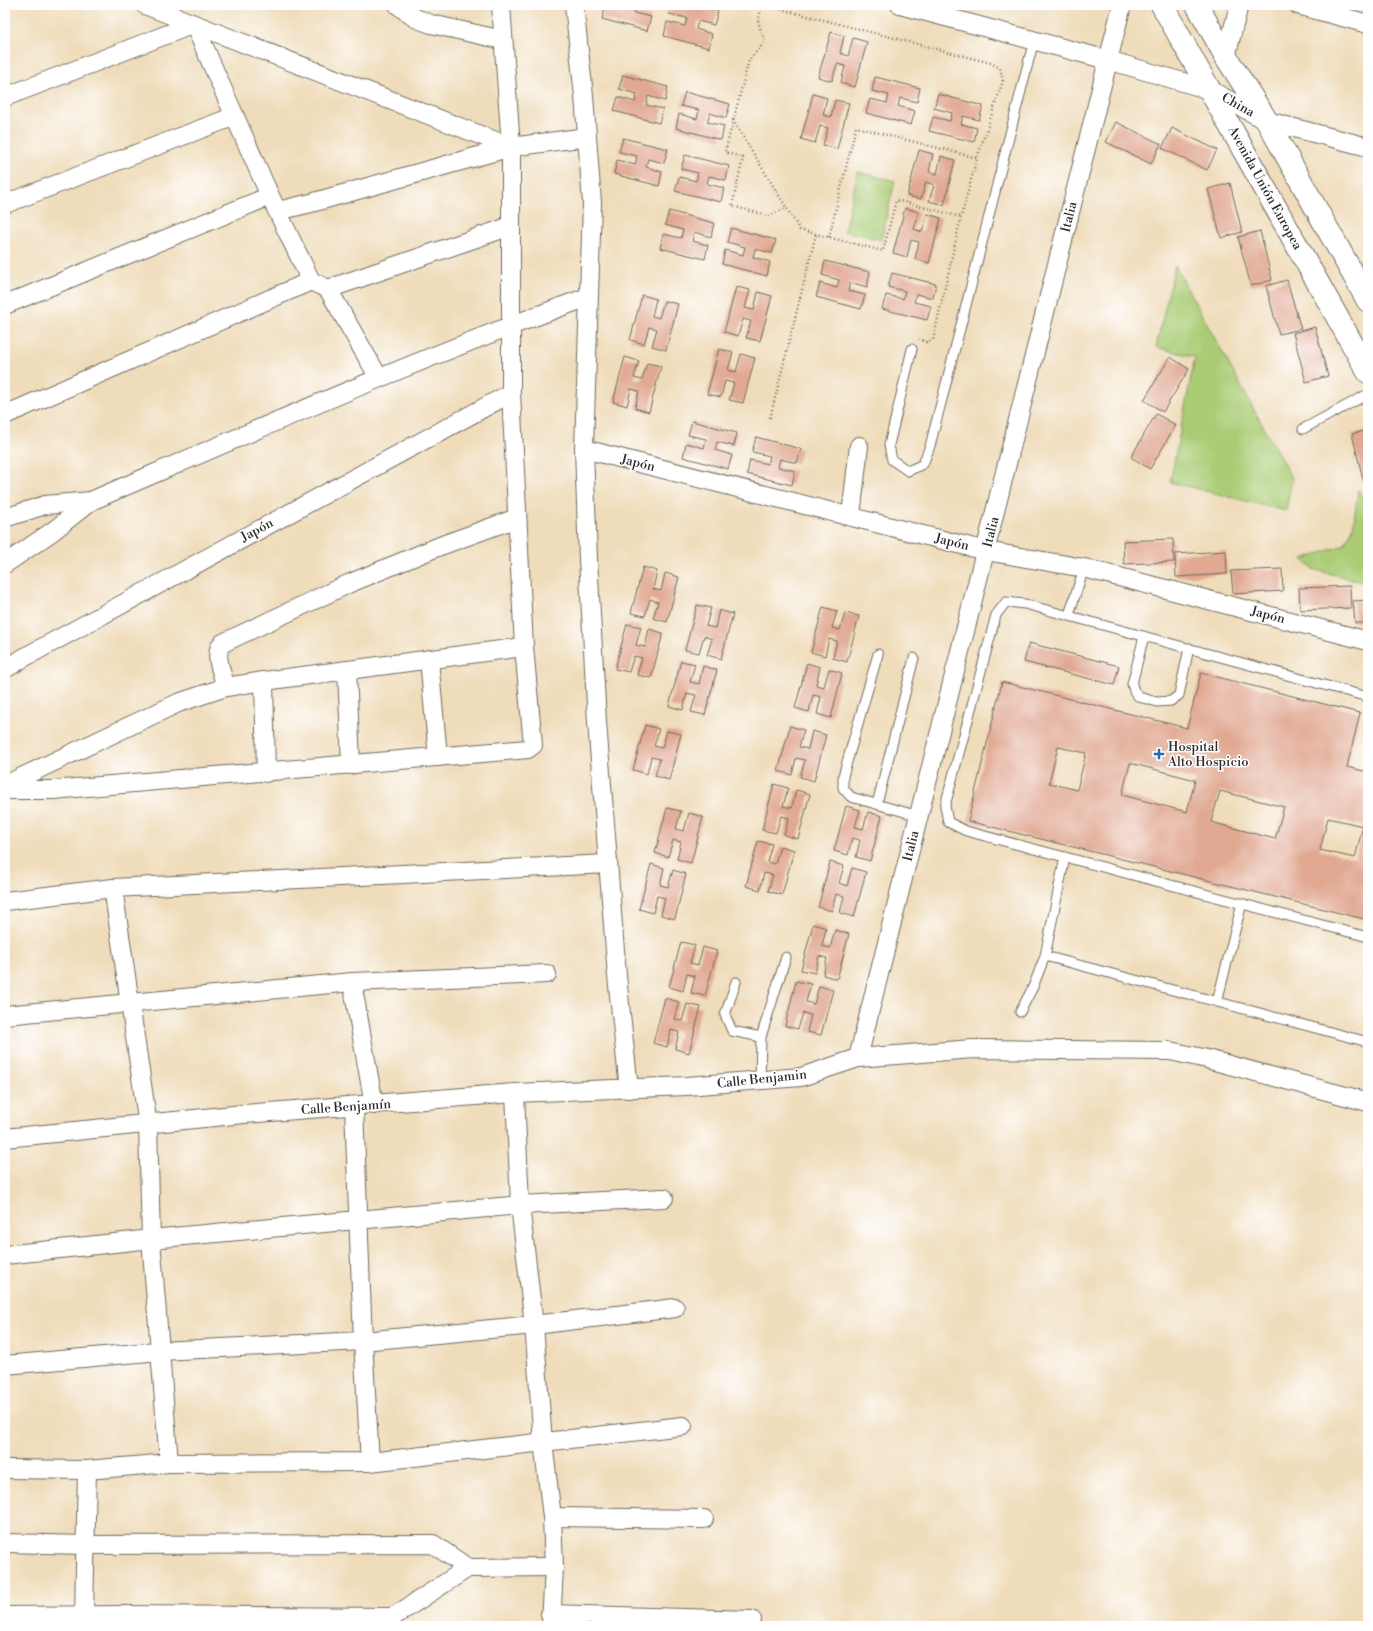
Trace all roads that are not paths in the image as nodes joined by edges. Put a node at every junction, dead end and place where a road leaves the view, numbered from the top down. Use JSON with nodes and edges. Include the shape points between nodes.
{"nodes":[{"id":1,"x":145,"y":5,"type":"edge"},
{"id":2,"x":398,"y":5,"type":"edge"},
{"id":3,"x":501,"y":5,"type":"edge"},
{"id":4,"x":574,"y":5,"type":"edge"},
{"id":5,"x":900,"y":5,"type":"edge"},
{"id":6,"x":1122,"y":5,"type":"edge"},
{"id":7,"x":1162,"y":5,"type":"edge"},
{"id":8,"x":1197,"y":5,"type":"edge"},
{"id":9,"x":1240,"y":5,"type":"edge"},
{"id":10,"x":1298,"y":5,"type":"edge"},
{"id":11,"x":414,"y":12,"type":"edge"},
{"id":12,"x":194,"y":24,"type":"junction"},
{"id":13,"x":1368,"y":24,"type":"edge"},
{"id":14,"x":503,"y":40,"type":"junction"},
{"id":15,"x":1034,"y":40,"type":"junction"},
{"id":16,"x":1226,"y":56,"type":"junction"},
{"id":17,"x":1108,"y":60,"type":"junction"},
{"id":18,"x":1210,"y":90,"type":"junction"},
{"id":19,"x":5,"y":97,"type":"edge"},
{"id":20,"x":235,"y":116,"type":"junction"},
{"id":21,"x":1266,"y":121,"type":"junction"},
{"id":22,"x":587,"y":137,"type":"junction"},
{"id":23,"x":511,"y":147,"type":"junction"},
{"id":24,"x":1368,"y":147,"type":"edge"},
{"id":25,"x":274,"y":203,"type":"junction"},
{"id":26,"x":5,"y":204,"type":"edge"},
{"id":27,"x":511,"y":226,"type":"junction"},
{"id":28,"x":311,"y":282,"type":"junction"},
{"id":29,"x":328,"y":289,"type":"junction"},
{"id":30,"x":588,"y":297,"type":"junction"},
{"id":31,"x":1368,"y":301,"type":"edge"},
{"id":32,"x":5,"y":305,"type":"edge"},
{"id":33,"x":511,"y":325,"type":"junction"},
{"id":34,"x":912,"y":349,"type":"road end"},
{"id":35,"x":1368,"y":372,"type":"edge"},
{"id":36,"x":379,"y":378,"type":"junction"},
{"id":37,"x":511,"y":393,"type":"junction"},
{"id":38,"x":1368,"y":394,"type":"edge"},
{"id":39,"x":5,"y":415,"type":"edge"},
{"id":40,"x":1303,"y":429,"type":"dead end"},
{"id":41,"x":859,"y":446,"type":"dead end"},
{"id":42,"x":584,"y":450,"type":"junction"},
{"id":43,"x":92,"y":501,"type":"junction"},
{"id":44,"x":851,"y":516,"type":"junction"},
{"id":45,"x":5,"y":518,"type":"edge"},
{"id":46,"x":517,"y":518,"type":"junction"},
{"id":47,"x":986,"y":551,"type":"junction"},
{"id":48,"x":5,"y":564,"type":"edge"},
{"id":49,"x":1084,"y":568,"type":"junction"},
{"id":50,"x":1069,"y":616,"type":"junction"},
{"id":51,"x":1144,"y":636,"type":"junction"},
{"id":52,"x":1368,"y":641,"type":"edge"},
{"id":53,"x":524,"y":647,"type":"junction"},
{"id":54,"x":1190,"y":648,"type":"junction"},
{"id":55,"x":878,"y":654,"type":"dead end"},
{"id":56,"x":914,"y":658,"type":"dead end"},
{"id":57,"x":430,"y":659,"type":"junction"},
{"id":58,"x":5,"y":669,"type":"edge"},
{"id":59,"x":347,"y":670,"type":"junction"},
{"id":60,"x":264,"y":681,"type":"junction"},
{"id":61,"x":226,"y":687,"type":"junction"},
{"id":62,"x":1368,"y":696,"type":"edge"},
{"id":63,"x":438,"y":757,"type":"junction"},
{"id":64,"x":351,"y":765,"type":"junction"},
{"id":65,"x":266,"y":773,"type":"junction"},
{"id":66,"x":5,"y":785,"type":"edge"},
{"id":67,"x":5,"y":790,"type":"edge"},
{"id":68,"x":877,"y":804,"type":"junction"},
{"id":69,"x":919,"y":816,"type":"junction"},
{"id":70,"x":1065,"y":857,"type":"junction"},
{"id":71,"x":608,"y":864,"type":"junction"},
{"id":72,"x":113,"y":888,"type":"junction"},
{"id":73,"x":5,"y":901,"type":"edge"},
{"id":74,"x":1242,"y":903,"type":"junction"},
{"id":75,"x":1368,"y":937,"type":"edge"},
{"id":76,"x":1045,"y":956,"type":"junction"},
{"id":77,"x":786,"y":957,"type":"dead end"},
{"id":78,"x":547,"y":974,"type":"dead end"},
{"id":79,"x":352,"y":982,"type":"junction"},
{"id":80,"x":736,"y":982,"type":"dead end"},
{"id":81,"x":1217,"y":1002,"type":"junction"},
{"id":82,"x":132,"y":1004,"type":"junction"},
{"id":83,"x":1020,"y":1012,"type":"dead end"},
{"id":84,"x":5,"y":1015,"type":"edge"},
{"id":85,"x":761,"y":1037,"type":"junction"},
{"id":86,"x":1368,"y":1042,"type":"edge"},
{"id":87,"x":858,"y":1058,"type":"junction"},
{"id":88,"x":760,"y":1081,"type":"junction"},
{"id":89,"x":687,"y":1086,"type":"joint"},
{"id":90,"x":629,"y":1089,"type":"junction"},
{"id":91,"x":515,"y":1093,"type":"junction"},
{"id":92,"x":1368,"y":1102,"type":"edge"},
{"id":93,"x":374,"y":1105,"type":"junction"},
{"id":94,"x":354,"y":1107,"type":"junction"},
{"id":95,"x":148,"y":1125,"type":"junction"},
{"id":96,"x":5,"y":1138,"type":"edge"},
{"id":97,"x":664,"y":1198,"type":"dead end"},
{"id":98,"x":520,"y":1205,"type":"junction"},
{"id":99,"x":360,"y":1220,"type":"junction"},
{"id":100,"x":151,"y":1239,"type":"junction"},
{"id":101,"x":5,"y":1255,"type":"edge"},
{"id":102,"x":675,"y":1308,"type":"dead end"},
{"id":103,"x":534,"y":1325,"type":"junction"},
{"id":104,"x":363,"y":1341,"type":"junction"},
{"id":105,"x":160,"y":1350,"type":"junction"},
{"id":106,"x":5,"y":1365,"type":"edge"},
{"id":107,"x":683,"y":1426,"type":"dead end"},
{"id":108,"x":543,"y":1442,"type":"junction"},
{"id":109,"x":370,"y":1462,"type":"junction"},
{"id":110,"x":169,"y":1463,"type":"junction"},
{"id":111,"x":5,"y":1469,"type":"edge"},
{"id":112,"x":87,"y":1470,"type":"junction"},
{"id":113,"x":552,"y":1517,"type":"junction"},
{"id":114,"x":704,"y":1519,"type":"dead end"},
{"id":115,"x":5,"y":1543,"type":"edge"},
{"id":116,"x":85,"y":1545,"type":"junction"},
{"id":117,"x":554,"y":1567,"type":"junction"},
{"id":118,"x":468,"y":1568,"type":"junction"},
{"id":119,"x":5,"y":1616,"type":"edge"},
{"id":120,"x":84,"y":1616,"type":"junction"},
{"id":121,"x":123,"y":1620,"type":"edge"},
{"id":122,"x":550,"y":1620,"type":"edge"},
{"id":123,"x":752,"y":1620,"type":"dead end"}],
"edges":[{"from":1,"to":12,"type":"street"},
{"from":2,"to":11,"type":"street"},
{"from":3,"to":14,"type":"street"},
{"from":4,"to":22,"type":"street"},
{"from":5,"to":15,"type":"street","name":"China"},
{"from":6,"to":17,"type":"street","name":"Italia"},
{"from":7,"to":18,"type":"street","name":"Avenida Unión Europea"},
{"from":8,"to":16,"type":"street"},
{"from":9,"to":16,"type":"street"},
{"from":10,"to":13,"type":"street"},
{"from":11,"to":14,"type":"street","via":[[431,24]]},
{"from":12,"to":19,"type":"street"},
{"from":12,"to":20,"type":"street"},
{"from":12,"to":23,"type":"street"},
{"from":14,"to":23,"type":"street"},
{"from":15,"to":17,"type":"street","name":"China"},
{"from":15,"to":34,"type":"lane","via":[[930,446],[923,464],[908,471],[892,460],[889,445]]},
{"from":16,"to":21,"type":"street"},
{"from":17,"to":18,"type":"street","name":"China"},
{"from":17,"to":47,"type":"street","name":"Italia"},
{"from":18,"to":21,"type":"street","name":"China"},
{"from":18,"to":35,"type":"street","name":"Avenida Unión Europea"},
{"from":20,"to":25,"type":"street"},
{"from":20,"to":26,"type":"street"},
{"from":21,"to":24,"type":"street","name":"China"},
{"from":21,"to":31,"type":"street"},
{"from":22,"to":23,"type":"street"},
{"from":22,"to":30,"type":"street","via":[[592,203]]},
{"from":23,"to":25,"type":"street","via":[[311,203]]},
{"from":23,"to":27,"type":"street"},
{"from":25,"to":28,"type":"street"},
{"from":25,"to":32,"type":"street"},
{"from":27,"to":29,"type":"street"},
{"from":27,"to":33,"type":"street"},
{"from":28,"to":29,"type":"street"},
{"from":28,"to":39,"type":"street"},
{"from":29,"to":36,"type":"street"},
{"from":30,"to":33,"type":"street"},
{"from":30,"to":42,"type":"street"},
{"from":33,"to":36,"type":"street"},
{"from":33,"to":37,"type":"street"},
{"from":36,"to":43,"type":"street"},
{"from":37,"to":46,"type":"street"},
{"from":37,"to":58,"type":"street","name":"Japón"},
{"from":38,"to":40,"type":"lane"},
{"from":41,"to":44,"type":"street"},
{"from":42,"to":44,"type":"street","name":"Japón"},
{"from":42,"to":71,"type":"street","via":[[597,722]]},
{"from":43,"to":45,"type":"street","via":[[45,505]]},
{"from":43,"to":48,"type":"street"},
{"from":44,"to":47,"type":"street","name":"Japón"},
{"from":46,"to":53,"type":"street"},
{"from":46,"to":61,"type":"street","via":[[348,584],[223,643],[218,654]]},
{"from":47,"to":49,"type":"street","name":"Japón"},
{"from":47,"to":69,"type":"street","name":"Italia"},
{"from":49,"to":50,"type":"lane"},
{"from":49,"to":52,"type":"street","name":"Japón"},
{"from":50,"to":51,"type":"lane"},
{"from":50,"to":70,"type":"lane","via":[[1025,604],[1006,602],[996,615],[945,806],[948,822],[966,831]]},
{"from":51,"to":54,"type":"lane"},
{"from":51,"to":54,"type":"lane","via":[[1132,684],[1139,697],[1157,702],[1170,701],[1179,695]]},
{"from":53,"to":57,"type":"street"},
{"from":53,"to":63,"type":"street","via":[[533,744],[531,748]]},
{"from":54,"to":62,"type":"lane"},
{"from":55,"to":68,"type":"lane","via":[[843,776],[843,788],[851,797]]},
{"from":56,"to":68,"type":"lane"},
{"from":57,"to":59,"type":"street"},
{"from":57,"to":63,"type":"street"},
{"from":59,"to":60,"type":"street"},
{"from":59,"to":64,"type":"street"},
{"from":60,"to":61,"type":"street"},
{"from":60,"to":65,"type":"street"},
{"from":61,"to":66,"type":"street","via":[[178,703]]},
{"from":63,"to":64,"type":"street"},
{"from":64,"to":65,"type":"street"},
{"from":65,"to":67,"type":"street","via":[[53,790]]},
{"from":68,"to":69,"type":"lane"},
{"from":69,"to":87,"type":"street","name":"Italia"},
{"from":70,"to":74,"type":"lane"},
{"from":70,"to":76,"type":"lane"},
{"from":71,"to":72,"type":"street"},
{"from":71,"to":90,"type":"street"},
{"from":72,"to":73,"type":"street"},
{"from":72,"to":82,"type":"street"},
{"from":74,"to":75,"type":"lane"},
{"from":74,"to":81,"type":"lane"},
{"from":76,"to":81,"type":"lane"},
{"from":76,"to":83,"type":"lane"},
{"from":77,"to":85,"type":"lane"},
{"from":78,"to":79,"type":"street"},
{"from":79,"to":82,"type":"street"},
{"from":79,"to":93,"type":"street"},
{"from":80,"to":85,"type":"lane","via":[[725,1015],[732,1030]]},
{"from":81,"to":86,"type":"lane"},
{"from":82,"to":84,"type":"street"},
{"from":82,"to":95,"type":"street"},
{"from":85,"to":88,"type":"lane"},
{"from":87,"to":88,"type":"street","name":"Calle Benjamin","via":[[801,1078]]},
{"from":87,"to":92,"type":"street","name":"Calle Benjamin","via":[[972,1049],[1170,1051]]},
{"from":88,"to":89,"type":"street","name":"Calle Benjamin"},
{"from":89,"to":90,"type":"street","name":"Calle Benjamín"},
{"from":90,"to":91,"type":"street","name":"Calle Benjamín"},
{"from":91,"to":93,"type":"street","name":"Calle Benjamín"},
{"from":91,"to":98,"type":"street"},
{"from":93,"to":94,"type":"street","name":"Calle Benjamín"},
{"from":94,"to":95,"type":"street","name":"Calle Benjamín","via":[[244,1114]]},
{"from":94,"to":99,"type":"street"},
{"from":95,"to":96,"type":"street","name":"Calle Benjamín"},
{"from":95,"to":100,"type":"street"},
{"from":97,"to":98,"type":"street"},
{"from":98,"to":99,"type":"street"},
{"from":98,"to":103,"type":"street"},
{"from":99,"to":100,"type":"street"},
{"from":99,"to":104,"type":"street"},
{"from":100,"to":101,"type":"street"},
{"from":100,"to":105,"type":"street"},
{"from":102,"to":103,"type":"street"},
{"from":103,"to":104,"type":"street"},
{"from":103,"to":108,"type":"street"},
{"from":104,"to":105,"type":"street"},
{"from":104,"to":109,"type":"street"},
{"from":105,"to":106,"type":"street"},
{"from":105,"to":110,"type":"street"},
{"from":107,"to":108,"type":"street"},
{"from":108,"to":109,"type":"street"},
{"from":108,"to":113,"type":"street"},
{"from":109,"to":110,"type":"street"},
{"from":110,"to":112,"type":"street"},
{"from":111,"to":112,"type":"street"},
{"from":112,"to":116,"type":"street"},
{"from":113,"to":114,"type":"street"},
{"from":113,"to":117,"type":"street"},
{"from":115,"to":116,"type":"street"},
{"from":116,"to":118,"type":"street","via":[[433,1544]]},
{"from":116,"to":120,"type":"street"},
{"from":117,"to":118,"type":"street"},
{"from":117,"to":122,"type":"street"},
{"from":118,"to":121,"type":"street","via":[[393,1616]]},
{"from":119,"to":120,"type":"street"},
{"from":120,"to":121,"type":"street"},
{"from":122,"to":123,"type":"street"}]}
